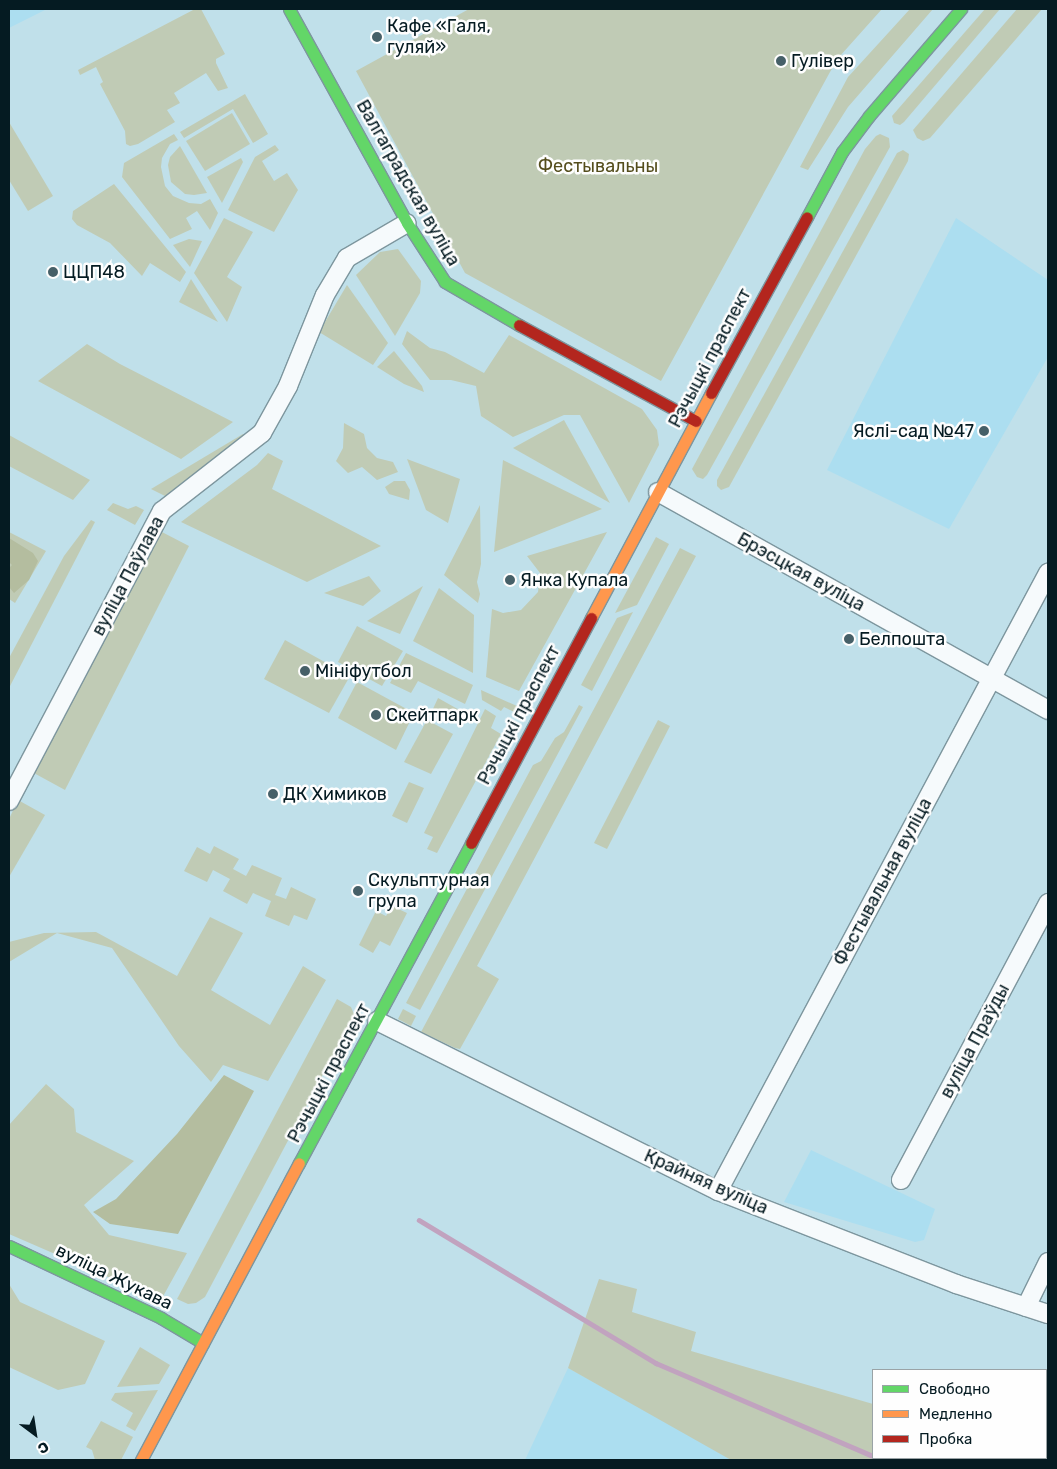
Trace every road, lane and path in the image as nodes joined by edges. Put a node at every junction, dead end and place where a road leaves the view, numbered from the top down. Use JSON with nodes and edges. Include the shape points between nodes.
{"nodes":[{"id":1,"x":290,"y":9,"type":"edge"},
{"id":2,"x":961,"y":9,"type":"edge"},
{"id":3,"x":408,"y":223,"type":"junction"},
{"id":4,"x":696,"y":421,"type":"junction"},
{"id":5,"x":658,"y":492,"type":"junction"},
{"id":6,"x":1048,"y":572,"type":"edge"},
{"id":7,"x":992,"y":679,"type":"junction"},
{"id":8,"x":1048,"y":710,"type":"edge"},
{"id":9,"x":9,"y":801,"type":"edge"},
{"id":10,"x":1047,"y":909,"type":"edge"},
{"id":11,"x":376,"y":1021,"type":"junction"},
{"id":12,"x":901,"y":1180,"type":"dead end"},
{"id":13,"x":718,"y":1191,"type":"junction"},
{"id":14,"x":9,"y":1246,"type":"edge"},
{"id":15,"x":1048,"y":1262,"type":"edge"},
{"id":16,"x":1026,"y":1306,"type":"junction"},
{"id":17,"x":1048,"y":1314,"type":"edge"},
{"id":18,"x":203,"y":1343,"type":"junction"},
{"id":19,"x":141,"y":1460,"type":"edge"}],
"edges":[{"from":1,"to":3,"type":"main road","name":"Валгаградская вуліца"},
{"from":2,"to":4,"type":"main road","name":"Рэчыцкі праспект","via":[[842,152]]},
{"from":3,"to":4,"type":"main road","name":"Валгаградская вуліца","via":[[439,274],[450,285]]},
{"from":3,"to":9,"type":"street","name":"вуліца Паўлава","via":[[347,258],[325,296],[288,386],[262,433],[162,511]]},
{"from":4,"to":5,"type":"main road","name":"Рэчыцкі праспект"},
{"from":5,"to":7,"type":"street","name":"Брэсцкая вуліца"},
{"from":5,"to":11,"type":"main road","name":"Рэчыцкі праспект"},
{"from":6,"to":7,"type":"street","name":"Фестывальная вуліца"},
{"from":7,"to":8,"type":"street","name":"Брэсцкая вуліца"},
{"from":7,"to":13,"type":"street","name":"Фестывальная вуліца"},
{"from":10,"to":12,"type":"street","name":"вуліца Праўды"},
{"from":11,"to":13,"type":"street","name":"Крайняя вуліца"},
{"from":11,"to":18,"type":"main road","name":"Рэчыцкі праспект"},
{"from":13,"to":16,"type":"street","name":"Крайняя вуліца","via":[[956,1284]]},
{"from":14,"to":18,"type":"main road","name":"вуліца Жукава","via":[[161,1318]]},
{"from":15,"to":16,"type":"street"},
{"from":16,"to":17,"type":"street","name":"Крайняя вуліца"},
{"from":18,"to":19,"type":"main road","name":"Рэчыцкі праспект"}]}
